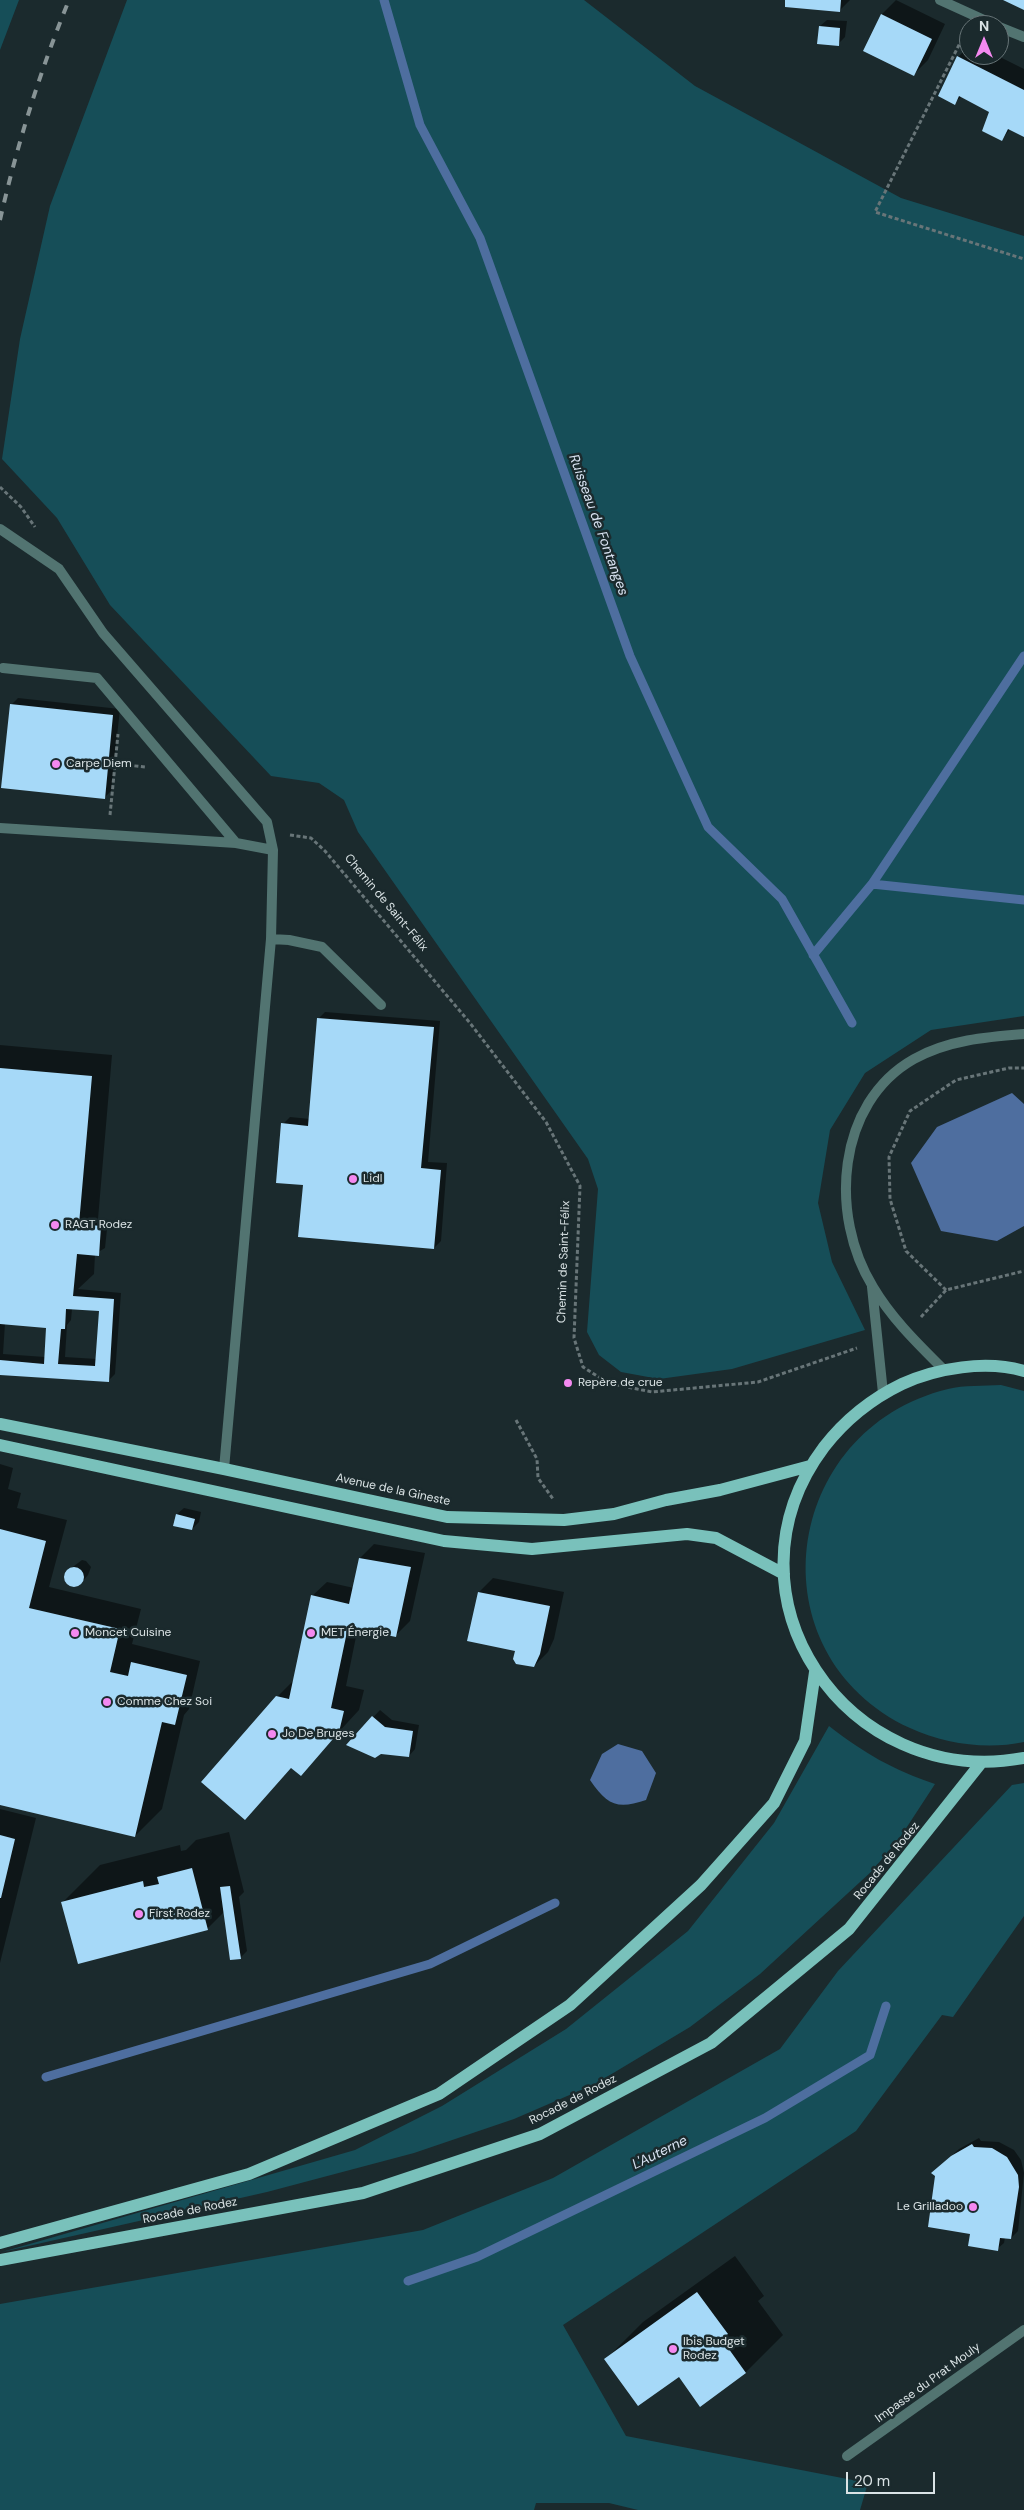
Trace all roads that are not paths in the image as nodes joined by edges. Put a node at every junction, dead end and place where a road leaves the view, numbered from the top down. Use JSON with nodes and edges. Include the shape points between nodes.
{"nodes":[{"id":1,"x":940,"y":0,"type":"edge"},
{"id":2,"x":971,"y":15,"type":"edge"},
{"id":3,"x":1009,"y":31,"type":"edge"},
{"id":4,"x":1024,"y":37,"type":"edge"},
{"id":5,"x":0,"y":529,"type":"edge"},
{"id":6,"x":3,"y":668,"type":"dead end"},
{"id":7,"x":0,"y":828,"type":"edge"},
{"id":8,"x":236,"y":843,"type":"junction"},
{"id":9,"x":273,"y":850,"type":"junction"},
{"id":10,"x":271,"y":939,"type":"junction"},
{"id":11,"x":381,"y":1005,"type":"dead end"},
{"id":12,"x":1024,"y":1034,"type":"edge"},
{"id":13,"x":872,"y":1286,"type":"junction"},
{"id":14,"x":944,"y":1370,"type":"junction"},
{"id":15,"x":1024,"y":1371,"type":"edge"},
{"id":16,"x":883,"y":1393,"type":"junction"},
{"id":17,"x":0,"y":1424,"type":"edge"},
{"id":18,"x":0,"y":1445,"type":"edge"},
{"id":19,"x":810,"y":1466,"type":"junction"},
{"id":20,"x":224,"y":1469,"type":"junction"},
{"id":21,"x":784,"y":1574,"type":"junction"},
{"id":22,"x":815,"y":1672,"type":"junction"},
{"id":23,"x":1024,"y":1758,"type":"edge"},
{"id":24,"x":981,"y":1763,"type":"junction"},
{"id":25,"x":0,"y":2243,"type":"edge"},
{"id":26,"x":0,"y":2260,"type":"edge"},
{"id":27,"x":1024,"y":2330,"type":"edge"},
{"id":28,"x":847,"y":2456,"type":"dead end"}],
"edges":[{"from":1,"to":2,"type":"street"},
{"from":3,"to":4,"type":"street"},
{"from":5,"to":9,"type":"street","via":[[59,569],[104,633],[267,822]]},
{"from":6,"to":8,"type":"street","via":[[97,678]]},
{"from":7,"to":8,"type":"street"},
{"from":8,"to":9,"type":"street"},
{"from":9,"to":10,"type":"street"},
{"from":10,"to":11,"type":"street","via":[[322,947]]},
{"from":10,"to":20,"type":"street"},
{"from":12,"to":13,"type":"street","via":[[950,1043],[914,1059],[884,1080],[851,1142],[846,1172],[845,1200],[854,1246]]},
{"from":13,"to":14,"type":"street","via":[[904,1331]]},
{"from":13,"to":16,"type":"street"},
{"from":14,"to":15,"type":"main road","via":[[982,1366]]},
{"from":14,"to":16,"type":"main road","via":[[913,1379]]},
{"from":16,"to":19,"type":"main road","via":[[842,1425]]},
{"from":17,"to":20,"type":"main road","name":"Avenue de la Gineste"},
{"from":18,"to":21,"type":"main road","via":[[444,1541],[532,1549],[687,1534],[716,1538]]},
{"from":19,"to":20,"type":"main road","name":"Avenue de la Gineste","via":[[614,1514],[564,1520],[447,1517]]},
{"from":19,"to":21,"type":"main road","via":[[795,1500],[786,1536]]},
{"from":21,"to":22,"type":"main road","via":[[789,1608],[799,1641]]},
{"from":22,"to":24,"type":"main road","via":[[847,1710],[887,1738],[932,1756]]},
{"from":22,"to":25,"type":"main road","name":"Rocade de Rodez","via":[[805,1741],[774,1803],[702,1886],[570,2005],[439,2094],[285,2159],[249,2174]]},
{"from":23,"to":24,"type":"main road"},
{"from":24,"to":26,"type":"main road","name":"Rocade de Rodez","via":[[849,1929],[711,2043],[540,2134],[363,2193]]},
{"from":27,"to":28,"type":"street","name":"Impasse du Prat Mouly"}]}
